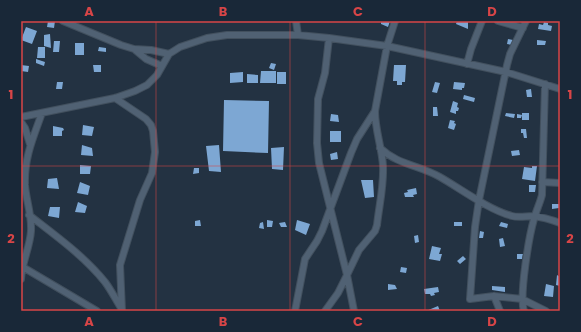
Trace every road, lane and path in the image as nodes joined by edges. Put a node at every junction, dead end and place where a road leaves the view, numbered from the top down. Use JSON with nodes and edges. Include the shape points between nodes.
{"nodes":[{"id":1,"x":63,"y":21,"type":"edge"},
{"id":2,"x":296,"y":21,"type":"edge"},
{"id":3,"x":395,"y":21,"type":"edge"},
{"id":4,"x":482,"y":21,"type":"edge"},
{"id":5,"x":498,"y":21,"type":"edge"},
{"id":6,"x":526,"y":21,"type":"edge"},
{"id":7,"x":522,"y":28,"type":"junction"},
{"id":8,"x":298,"y":35,"type":"junction"},
{"id":9,"x":329,"y":38,"type":"junction"},
{"id":10,"x":387,"y":46,"type":"junction"},
{"id":11,"x":134,"y":49,"type":"junction"},
{"id":12,"x":169,"y":54,"type":"junction"},
{"id":13,"x":467,"y":64,"type":"junction"},
{"id":14,"x":162,"y":66,"type":"junction"},
{"id":15,"x":506,"y":72,"type":"junction"},
{"id":16,"x":545,"y":84,"type":"junction"},
{"id":17,"x":560,"y":89,"type":"edge"},
{"id":18,"x":116,"y":98,"type":"junction"},
{"id":19,"x":375,"y":111,"type":"junction"},
{"id":20,"x":42,"y":113,"type":"junction"},
{"id":21,"x":21,"y":117,"type":"edge"},
{"id":22,"x":21,"y":122,"type":"edge"},
{"id":23,"x":30,"y":144,"type":"junction"},
{"id":24,"x":380,"y":148,"type":"junction"},
{"id":25,"x":542,"y":182,"type":"junction"},
{"id":26,"x":560,"y":183,"type":"edge"},
{"id":27,"x":479,"y":200,"type":"junction"},
{"id":28,"x":330,"y":210,"type":"junction"},
{"id":29,"x":29,"y":215,"type":"junction"},
{"id":30,"x":535,"y":216,"type":"junction"},
{"id":31,"x":560,"y":222,"type":"edge"},
{"id":32,"x":21,"y":266,"type":"edge"},
{"id":33,"x":347,"y":275,"type":"junction"},
{"id":34,"x":21,"y":279,"type":"edge"},
{"id":35,"x":494,"y":296,"type":"junction"},
{"id":36,"x":522,"y":299,"type":"junction"},
{"id":37,"x":122,"y":310,"type":"edge"},
{"id":38,"x":97,"y":311,"type":"edge"},
{"id":39,"x":295,"y":311,"type":"edge"},
{"id":40,"x":325,"y":311,"type":"edge"},
{"id":41,"x":354,"y":311,"type":"edge"},
{"id":42,"x":500,"y":311,"type":"edge"},
{"id":43,"x":524,"y":311,"type":"edge"},
{"id":44,"x":546,"y":311,"type":"edge"}],
"edges":[{"from":1,"to":11,"type":"street"},
{"from":2,"to":8,"type":"street"},
{"from":3,"to":10,"type":"street"},
{"from":4,"to":13,"type":"street"},
{"from":5,"to":7,"type":"street"},
{"from":6,"to":7,"type":"street"},
{"from":7,"to":15,"type":"street","via":[[510,54]]},
{"from":8,"to":9,"type":"street"},
{"from":8,"to":12,"type":"street","via":[[227,35],[189,43]]},
{"from":9,"to":10,"type":"street"},
{"from":9,"to":28,"type":"street","via":[[325,73],[318,99],[317,143]]},
{"from":10,"to":13,"type":"street"},
{"from":10,"to":19,"type":"street"},
{"from":11,"to":12,"type":"street"},
{"from":11,"to":14,"type":"street"},
{"from":12,"to":14,"type":"street"},
{"from":13,"to":15,"type":"street"},
{"from":14,"to":18,"type":"street","via":[[147,85]]},
{"from":15,"to":16,"type":"street"},
{"from":15,"to":27,"type":"street"},
{"from":16,"to":17,"type":"street"},
{"from":16,"to":25,"type":"street"},
{"from":18,"to":20,"type":"street"},
{"from":18,"to":37,"type":"street","via":[[151,125],[155,152],[152,173],[140,200],[120,265]]},
{"from":19,"to":24,"type":"street"},
{"from":19,"to":28,"type":"street","via":[[357,139]]},
{"from":20,"to":21,"type":"street"},
{"from":20,"to":23,"type":"street"},
{"from":22,"to":23,"type":"street"},
{"from":23,"to":29,"type":"street","via":[[25,185]]},
{"from":24,"to":27,"type":"street","via":[[393,158],[435,174]]},
{"from":24,"to":33,"type":"street","via":[[383,181],[377,225],[359,250]]},
{"from":25,"to":26,"type":"street"},
{"from":25,"to":30,"type":"street","via":[[542,195]]},
{"from":27,"to":30,"type":"street","via":[[512,216]]},
{"from":27,"to":35,"type":"street","via":[[470,299]]},
{"from":28,"to":33,"type":"street"},
{"from":28,"to":39,"type":"street","via":[[317,241],[305,259]]},
{"from":29,"to":32,"type":"street","via":[[31,234]]},
{"from":29,"to":37,"type":"street","via":[[93,268],[106,283]]},
{"from":30,"to":31,"type":"street"},
{"from":30,"to":36,"type":"street"},
{"from":32,"to":34,"type":"street"},
{"from":32,"to":38,"type":"street"},
{"from":33,"to":40,"type":"street"},
{"from":33,"to":41,"type":"street"},
{"from":35,"to":36,"type":"street"},
{"from":35,"to":42,"type":"street"},
{"from":36,"to":43,"type":"street"},
{"from":36,"to":44,"type":"street"}]}
